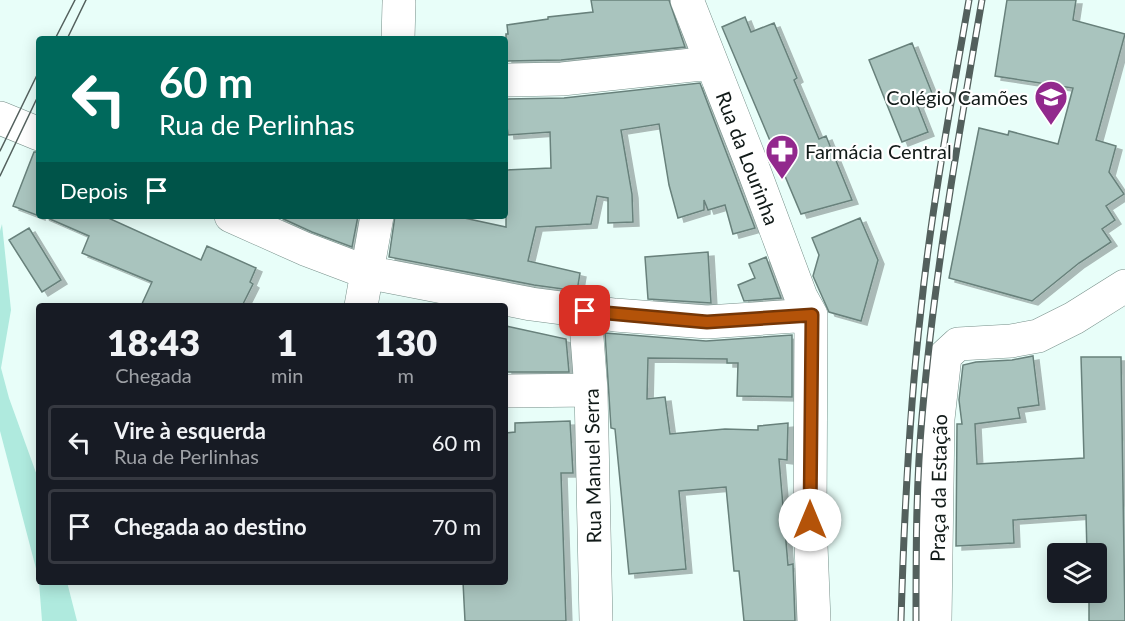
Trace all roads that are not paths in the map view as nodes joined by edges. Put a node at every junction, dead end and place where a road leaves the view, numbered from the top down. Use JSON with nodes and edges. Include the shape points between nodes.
{"nodes":[{"id":1,"x":687,"y":0,"type":"edge"},
{"id":2,"x":399,"y":3,"type":"dead end"},
{"id":3,"x":398,"y":36,"type":"edge"},
{"id":4,"x":711,"y":63,"type":"junction"},
{"id":5,"x":508,"y":80,"type":"edge"},
{"id":6,"x":0,"y":118,"type":"edge"},
{"id":7,"x":36,"y":133,"type":"edge"},
{"id":8,"x":238,"y":219,"type":"edge"},
{"id":9,"x":376,"y":219,"type":"edge"},
{"id":10,"x":366,"y":272,"type":"junction"},
{"id":11,"x":1125,"y":286,"type":"edge"},
{"id":12,"x":361,"y":303,"type":"edge"},
{"id":13,"x":585,"y":311,"type":"junction"},
{"id":14,"x":812,"y":315,"type":"junction"},
{"id":15,"x":591,"y":390,"type":"junction"},
{"id":16,"x":508,"y":391,"type":"edge"},
{"id":17,"x":596,"y":621,"type":"edge"},
{"id":18,"x":814,"y":621,"type":"edge"},
{"id":19,"x":935,"y":621,"type":"edge"}],
"edges":[{"from":1,"to":4,"type":"street","name":"Rua da Lourinha"},
{"from":2,"to":3,"type":"street"},
{"from":4,"to":5,"type":"street","via":[[562,80]]},
{"from":4,"to":14,"type":"street","name":"Rua da Lourinha","via":[[801,297]]},
{"from":6,"to":7,"type":"street"},
{"from":8,"to":10,"type":"street"},
{"from":9,"to":10,"type":"street"},
{"from":10,"to":12,"type":"street"},
{"from":10,"to":13,"type":"street"},
{"from":11,"to":19,"type":"street","name":"Praça da Estação","via":[[1038,336],[958,344],[945,356],[939,419]]},
{"from":13,"to":14,"type":"street","via":[[707,322]]},
{"from":13,"to":15,"type":"street","name":"Rua Manuel Serra"},
{"from":14,"to":18,"type":"street","via":[[810,520]]},
{"from":15,"to":16,"type":"street"},
{"from":15,"to":17,"type":"street","name":"Rua Manuel Serra"}]}
